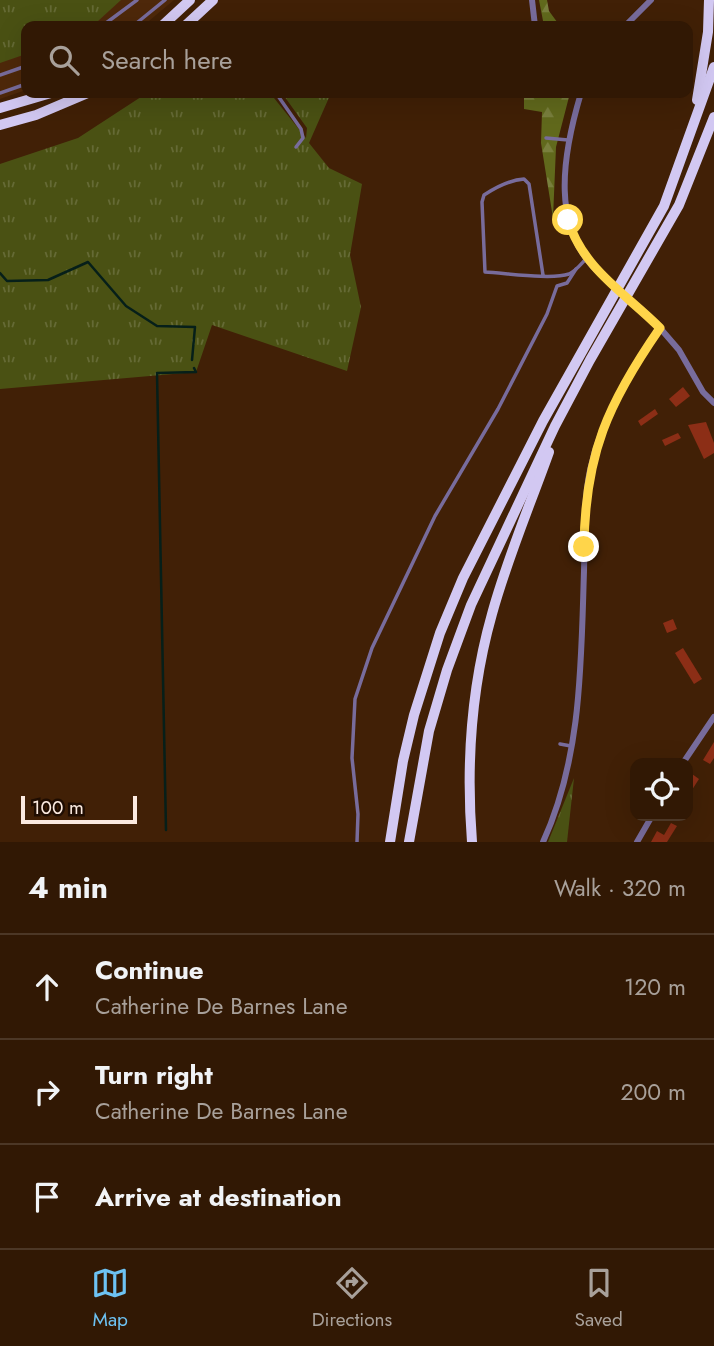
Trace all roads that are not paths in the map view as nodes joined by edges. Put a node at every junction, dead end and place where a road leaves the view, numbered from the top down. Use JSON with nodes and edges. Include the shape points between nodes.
{"nodes":[{"id":1,"x":136,"y":0,"type":"edge"},
{"id":2,"x":164,"y":0,"type":"edge"},
{"id":3,"x":190,"y":0,"type":"edge"},
{"id":4,"x":212,"y":0,"type":"edge"},
{"id":5,"x":532,"y":0,"type":"edge"},
{"id":6,"x":651,"y":0,"type":"edge"},
{"id":7,"x":709,"y":0,"type":"edge"},
{"id":8,"x":109,"y":21,"type":"edge"},
{"id":9,"x":139,"y":21,"type":"edge"},
{"id":10,"x":167,"y":21,"type":"edge"},
{"id":11,"x":190,"y":21,"type":"edge"},
{"id":12,"x":534,"y":21,"type":"edge"},
{"id":13,"x":630,"y":21,"type":"edge"},
{"id":14,"x":714,"y":67,"type":"edge"},
{"id":15,"x":21,"y":68,"type":"edge"},
{"id":16,"x":0,"y":75,"type":"edge"},
{"id":17,"x":21,"y":86,"type":"edge"},
{"id":18,"x":0,"y":93,"type":"edge"},
{"id":19,"x":34,"y":98,"type":"edge"},
{"id":20,"x":77,"y":98,"type":"edge"},
{"id":21,"x":279,"y":98,"type":"edge"},
{"id":22,"x":580,"y":98,"type":"edge"},
{"id":23,"x":0,"y":108,"type":"edge"},
{"id":24,"x":714,"y":117,"type":"edge"},
{"id":25,"x":0,"y":124,"type":"edge"},
{"id":26,"x":693,"y":130,"type":"junction"},
{"id":27,"x":546,"y":138,"type":"dead end"},
{"id":28,"x":569,"y":140,"type":"junction"},
{"id":29,"x":296,"y":147,"type":"dead end"},
{"id":30,"x":586,"y":260,"type":"junction"},
{"id":31,"x":576,"y":269,"type":"junction"},
{"id":32,"x":543,"y":275,"type":"junction"},
{"id":33,"x":660,"y":328,"type":"junction"},
{"id":34,"x":567,"y":403,"type":"junction"},
{"id":35,"x":714,"y":403,"type":"edge"},
{"id":36,"x":714,"y":717,"type":"edge"},
{"id":37,"x":560,"y":744,"type":"dead end"},
{"id":38,"x":573,"y":747,"type":"junction"},
{"id":39,"x":686,"y":758,"type":"edge"},
{"id":40,"x":649,"y":821,"type":"edge"},
{"id":41,"x":357,"y":842,"type":"edge"},
{"id":42,"x":390,"y":842,"type":"edge"},
{"id":43,"x":409,"y":842,"type":"edge"},
{"id":44,"x":472,"y":842,"type":"edge"},
{"id":45,"x":543,"y":842,"type":"edge"},
{"id":46,"x":637,"y":842,"type":"edge"}],
"edges":[{"from":1,"to":8,"type":"lane"},
{"from":2,"to":9,"type":"lane"},
{"from":3,"to":10,"type":"highway"},
{"from":4,"to":11,"type":"highway"},
{"from":5,"to":12,"type":"street"},
{"from":6,"to":13,"type":"street"},
{"from":7,"to":26,"type":"highway"},
{"from":14,"to":26,"type":"highway"},
{"from":15,"to":16,"type":"lane"},
{"from":17,"to":18,"type":"lane"},
{"from":19,"to":23,"type":"highway"},
{"from":20,"to":25,"type":"highway","via":[[36,116]]},
{"from":21,"to":29,"type":"lane","via":[[301,129],[303,138]]},
{"from":22,"to":28,"type":"street"},
{"from":24,"to":34,"type":"highway","via":[[679,205]]},
{"from":26,"to":42,"type":"highway","via":[[664,206],[572,367],[463,578],[414,715]]},
{"from":27,"to":28,"type":"lane"},
{"from":28,"to":30,"type":"street","via":[[565,205],[570,229]]},
{"from":30,"to":31,"type":"lane"},
{"from":30,"to":33,"type":"street","bridge":true},
{"from":31,"to":32,"type":"lane","via":[[565,275]]},
{"from":31,"to":41,"type":"lane","via":[[567,283],[557,286],[498,409],[435,516],[372,648],[355,699],[352,758]]},
{"from":32,"to":32,"type":"lane","via":[[485,272],[482,202],[492,189],[514,180],[524,179],[529,184]]},
{"from":33,"to":35,"type":"street"},
{"from":33,"to":38,"type":"street","via":[[616,398],[590,471]]},
{"from":34,"to":43,"type":"highway","via":[[485,571],[454,648],[429,731]]},
{"from":34,"to":44,"type":"highway","via":[[488,630],[471,724]]},
{"from":36,"to":39,"type":"street"},
{"from":37,"to":38,"type":"lane"},
{"from":38,"to":45,"type":"street"},
{"from":40,"to":46,"type":"street"}]}
